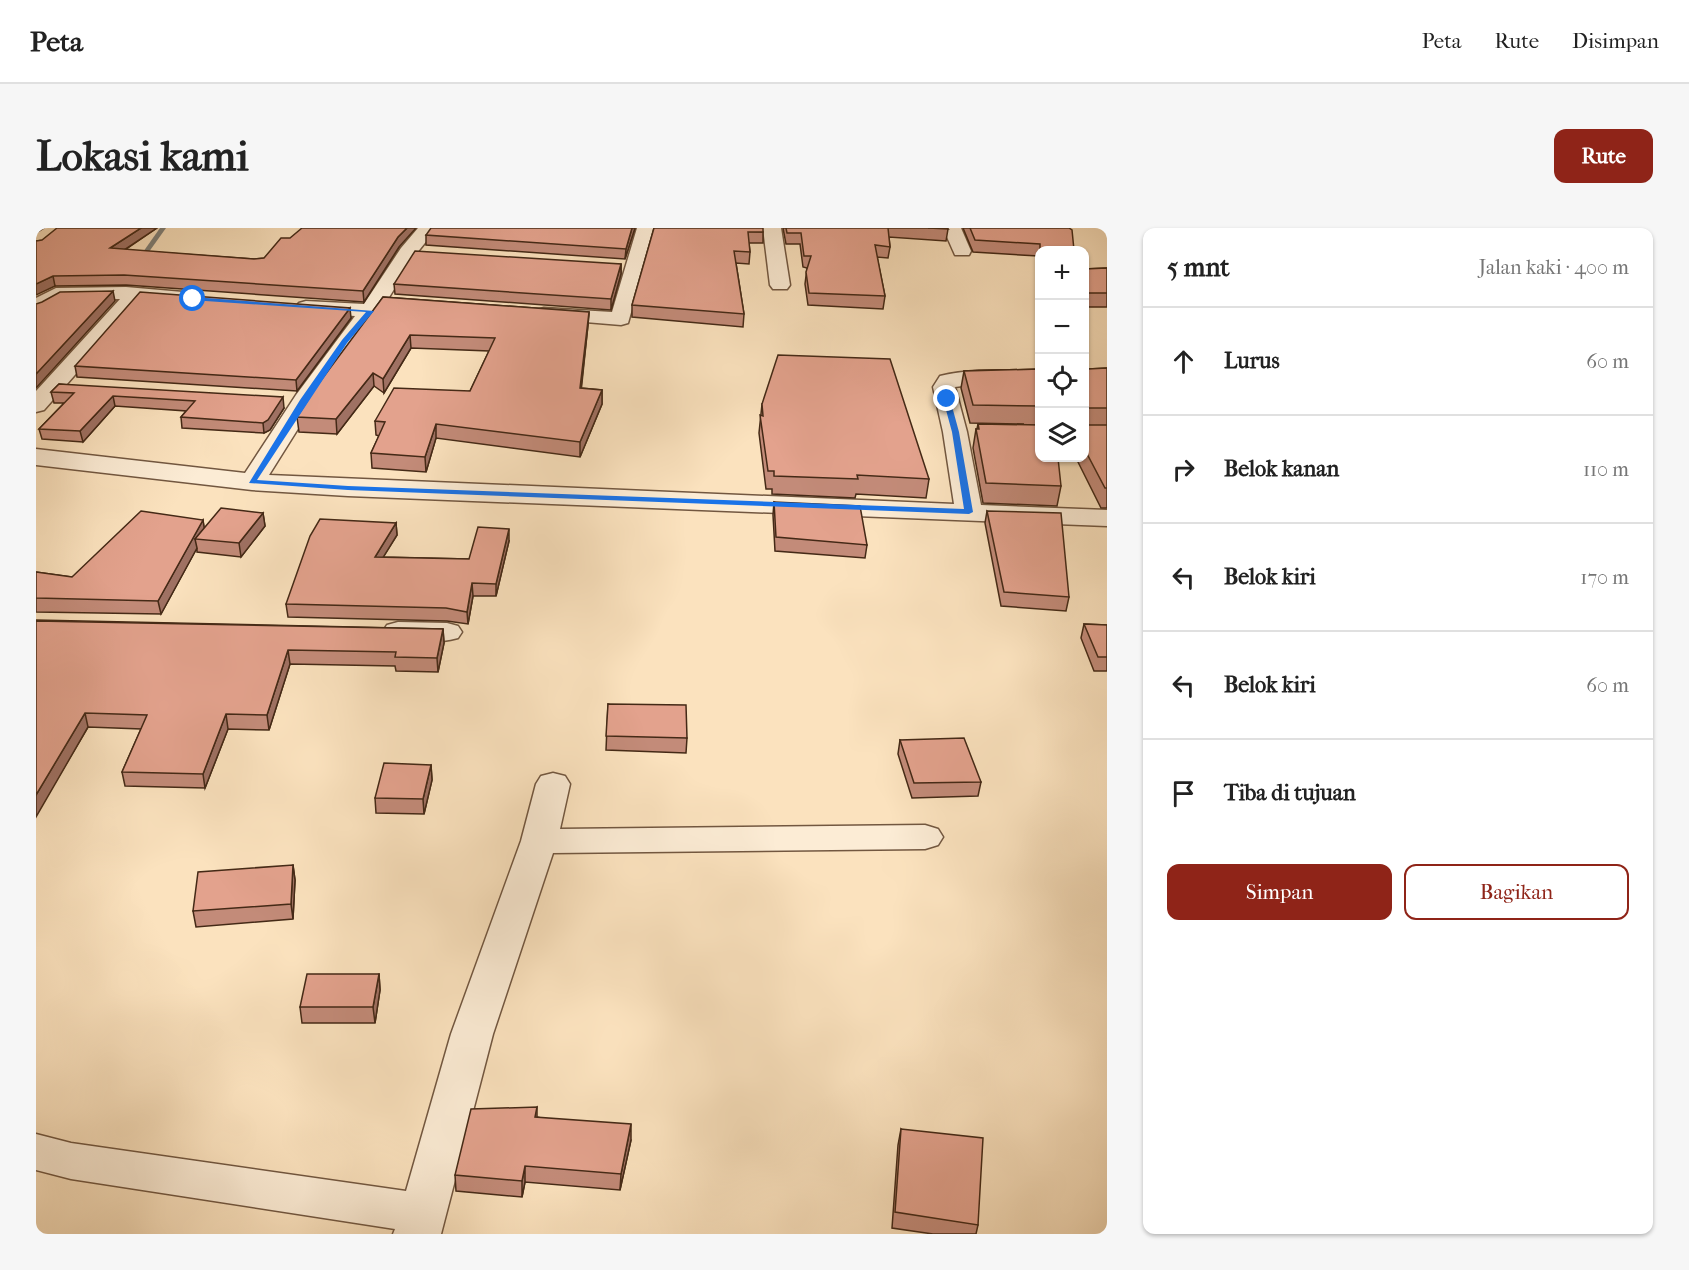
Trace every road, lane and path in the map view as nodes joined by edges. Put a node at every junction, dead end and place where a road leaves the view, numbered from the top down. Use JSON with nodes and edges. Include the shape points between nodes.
{"nodes":[{"id":1,"x":428,"y":228,"type":"edge"},
{"id":2,"x":646,"y":228,"type":"edge"},
{"id":3,"x":772,"y":228,"type":"edge"},
{"id":4,"x":952,"y":228,"type":"edge"},
{"id":5,"x":962,"y":251,"type":"dead end"},
{"id":6,"x":408,"y":252,"type":"junction"},
{"id":7,"x":432,"y":254,"type":"edge"},
{"id":8,"x":780,"y":285,"type":"dead end"},
{"id":9,"x":135,"y":295,"type":"junction"},
{"id":10,"x":203,"y":300,"type":"edge"},
{"id":11,"x":401,"y":303,"type":"edge"},
{"id":12,"x":290,"y":306,"type":"edge"},
{"id":13,"x":374,"y":306,"type":"junction"},
{"id":14,"x":36,"y":307,"type":"edge"},
{"id":15,"x":529,"y":312,"type":"edge"},
{"id":16,"x":1035,"y":378,"type":"edge"},
{"id":17,"x":54,"y":385,"type":"junction"},
{"id":18,"x":78,"y":386,"type":"edge"},
{"id":19,"x":36,"y":405,"type":"edge"},
{"id":20,"x":36,"y":457,"type":"edge"},
{"id":21,"x":252,"y":482,"type":"junction"},
{"id":22,"x":969,"y":512,"type":"junction"},
{"id":23,"x":1107,"y":518,"type":"edge"},
{"id":24,"x":365,"y":630,"type":"edge"},
{"id":25,"x":447,"y":632,"type":"dead end"},
{"id":26,"x":553,"y":784,"type":"dead end"},
{"id":27,"x":925,"y":837,"type":"dead end"},
{"id":28,"x":539,"y":841,"type":"junction"},
{"id":29,"x":36,"y":1152,"type":"edge"},
{"id":30,"x":419,"y":1224,"type":"edge"}],
"edges":[{"from":1,"to":6,"type":"street"},
{"from":2,"to":15,"type":"street","via":[[628,266],[621,319]]},
{"from":3,"to":8,"type":"street"},
{"from":4,"to":5,"type":"street"},
{"from":6,"to":7,"type":"street"},
{"from":6,"to":13,"type":"street"},
{"from":9,"to":10,"type":"street"},
{"from":9,"to":14,"type":"street","via":[[56,294]]},
{"from":9,"to":17,"type":"street"},
{"from":11,"to":13,"type":"street"},
{"from":12,"to":13,"type":"street"},
{"from":13,"to":21,"type":"street","via":[[292,400]]},
{"from":16,"to":22,"type":"street","via":[[970,378],[948,381],[944,387],[966,433]]},
{"from":17,"to":18,"type":"street"},
{"from":17,"to":19,"type":"street"},
{"from":20,"to":21,"type":"street"},
{"from":21,"to":22,"type":"street"},
{"from":22,"to":23,"type":"street"},
{"from":24,"to":25,"type":"street"},
{"from":26,"to":28,"type":"street"},
{"from":27,"to":28,"type":"street"},
{"from":28,"to":30,"type":"street","via":[[472,1034]]},
{"from":29,"to":30,"type":"street"}]}
